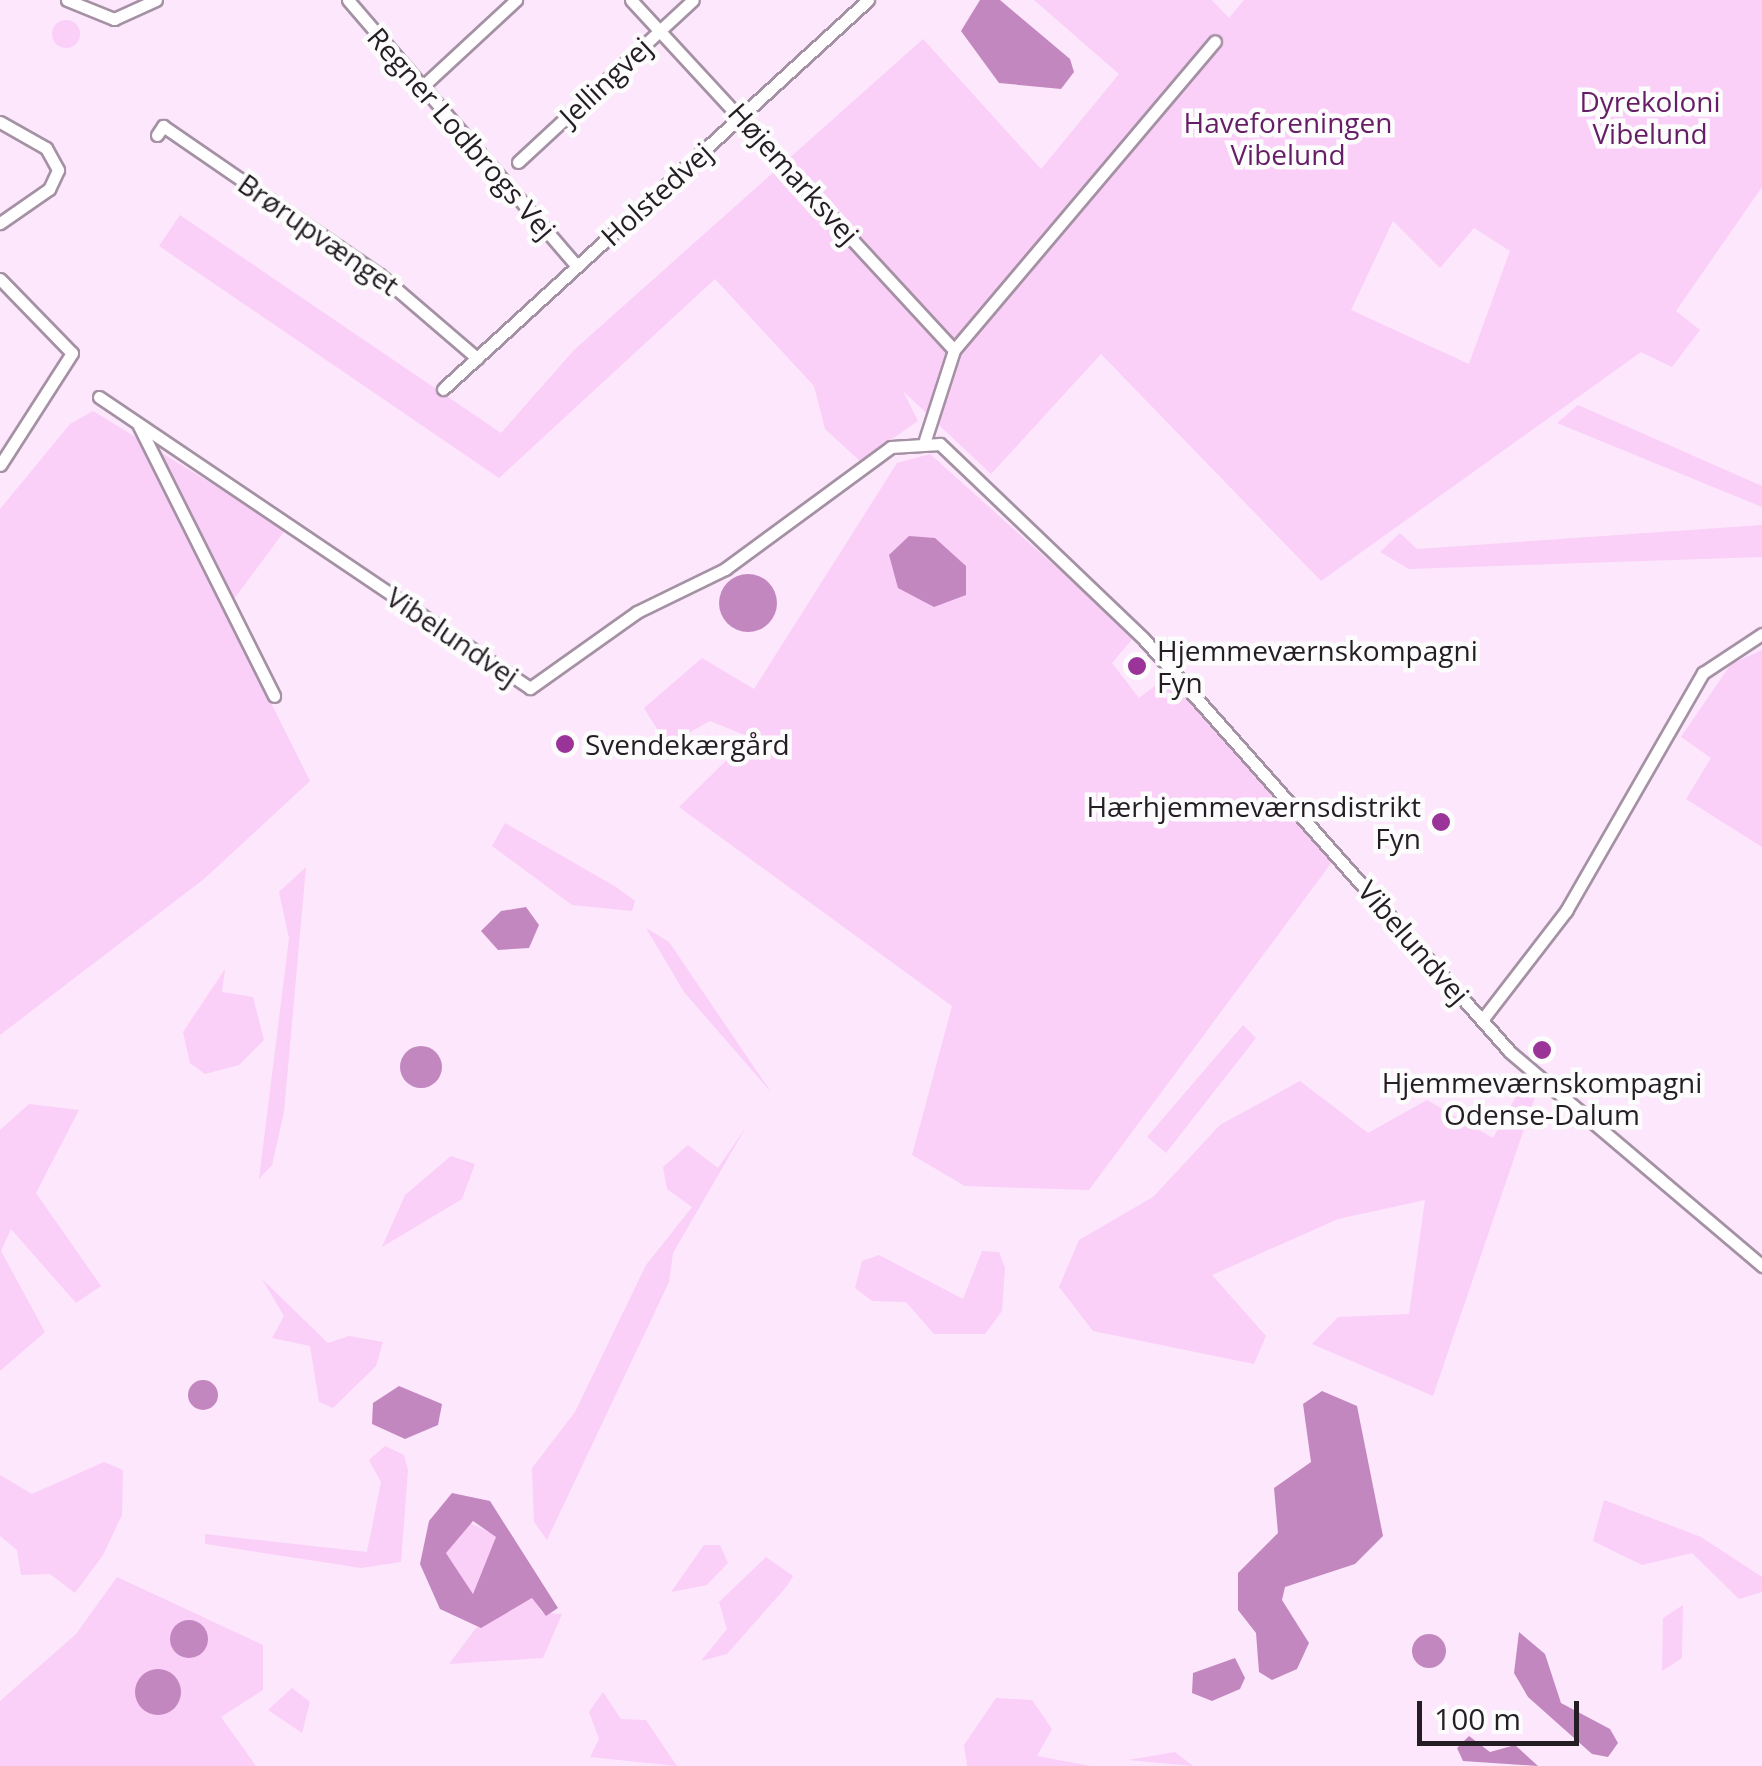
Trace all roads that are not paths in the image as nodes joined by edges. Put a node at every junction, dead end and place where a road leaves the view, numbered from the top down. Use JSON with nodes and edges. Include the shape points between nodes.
{"nodes":[{"id":1,"x":67,"y":0,"type":"edge"},
{"id":2,"x":156,"y":0,"type":"edge"},
{"id":3,"x":348,"y":0,"type":"edge"},
{"id":4,"x":516,"y":0,"type":"edge"},
{"id":5,"x":631,"y":0,"type":"edge"},
{"id":6,"x":692,"y":0,"type":"edge"},
{"id":7,"x":868,"y":0,"type":"edge"},
{"id":8,"x":660,"y":30,"type":"junction"},
{"id":9,"x":1215,"y":41,"type":"dead end"},
{"id":10,"x":423,"y":86,"type":"junction"},
{"id":11,"x":742,"y":116,"type":"junction"},
{"id":12,"x":0,"y":122,"type":"edge"},
{"id":13,"x":157,"y":135,"type":"dead end"},
{"id":14,"x":518,"y":162,"type":"dead end"},
{"id":15,"x":0,"y":223,"type":"edge"},
{"id":16,"x":577,"y":266,"type":"junction"},
{"id":17,"x":0,"y":279,"type":"edge"},
{"id":18,"x":954,"y":350,"type":"junction"},
{"id":19,"x":477,"y":358,"type":"junction"},
{"id":20,"x":443,"y":389,"type":"dead end"},
{"id":21,"x":100,"y":397,"type":"dead end"},
{"id":22,"x":136,"y":420,"type":"junction"},
{"id":23,"x":925,"y":440,"type":"junction"},
{"id":24,"x":0,"y":465,"type":"edge"},
{"id":25,"x":1762,"y":634,"type":"edge"},
{"id":26,"x":274,"y":696,"type":"dead end"},
{"id":27,"x":1482,"y":1020,"type":"junction"},
{"id":28,"x":1762,"y":1266,"type":"edge"}],
"edges":[{"from":1,"to":2,"type":"street","via":[[121,19]]},
{"from":3,"to":10,"type":"street","name":"Regner Lodbrogs Vej"},
{"from":4,"to":10,"type":"street"},
{"from":5,"to":8,"type":"street","name":"Højemarksvej"},
{"from":6,"to":8,"type":"street","name":"Jellingvej"},
{"from":7,"to":11,"type":"street","name":"Holstedvej"},
{"from":8,"to":11,"type":"street","name":"Højemarksvej"},
{"from":8,"to":14,"type":"street","name":"Jellingvej"},
{"from":9,"to":18,"type":"street"},
{"from":10,"to":16,"type":"street","name":"Regner Lodbrogs Vej"},
{"from":11,"to":16,"type":"street","name":"Holstedvej"},
{"from":11,"to":18,"type":"street","name":"Højemarksvej"},
{"from":12,"to":15,"type":"street","via":[[46,148],[58,170],[49,189]]},
{"from":13,"to":19,"type":"street","name":"Brørupvænget","via":[[163,126],[380,275]]},
{"from":16,"to":19,"type":"street","name":"Holstedvej"},
{"from":17,"to":24,"type":"street","via":[[68,342],[63,373]]},
{"from":18,"to":23,"type":"street"},
{"from":19,"to":20,"type":"street","name":"Holstedvej"},
{"from":21,"to":22,"type":"street","name":"Vibelundvej"},
{"from":22,"to":23,"type":"street","name":"Vibelundvej","via":[[530,688],[637,612],[725,569],[891,447]]},
{"from":22,"to":26,"type":"street"},
{"from":23,"to":27,"type":"street","name":"Vibelundvej","via":[[956,456],[1143,638]]},
{"from":25,"to":27,"type":"street","name":"Vibelundvej","via":[[1703,673],[1566,910]]},
{"from":27,"to":28,"type":"street","name":"Vibelundvej"}]}
